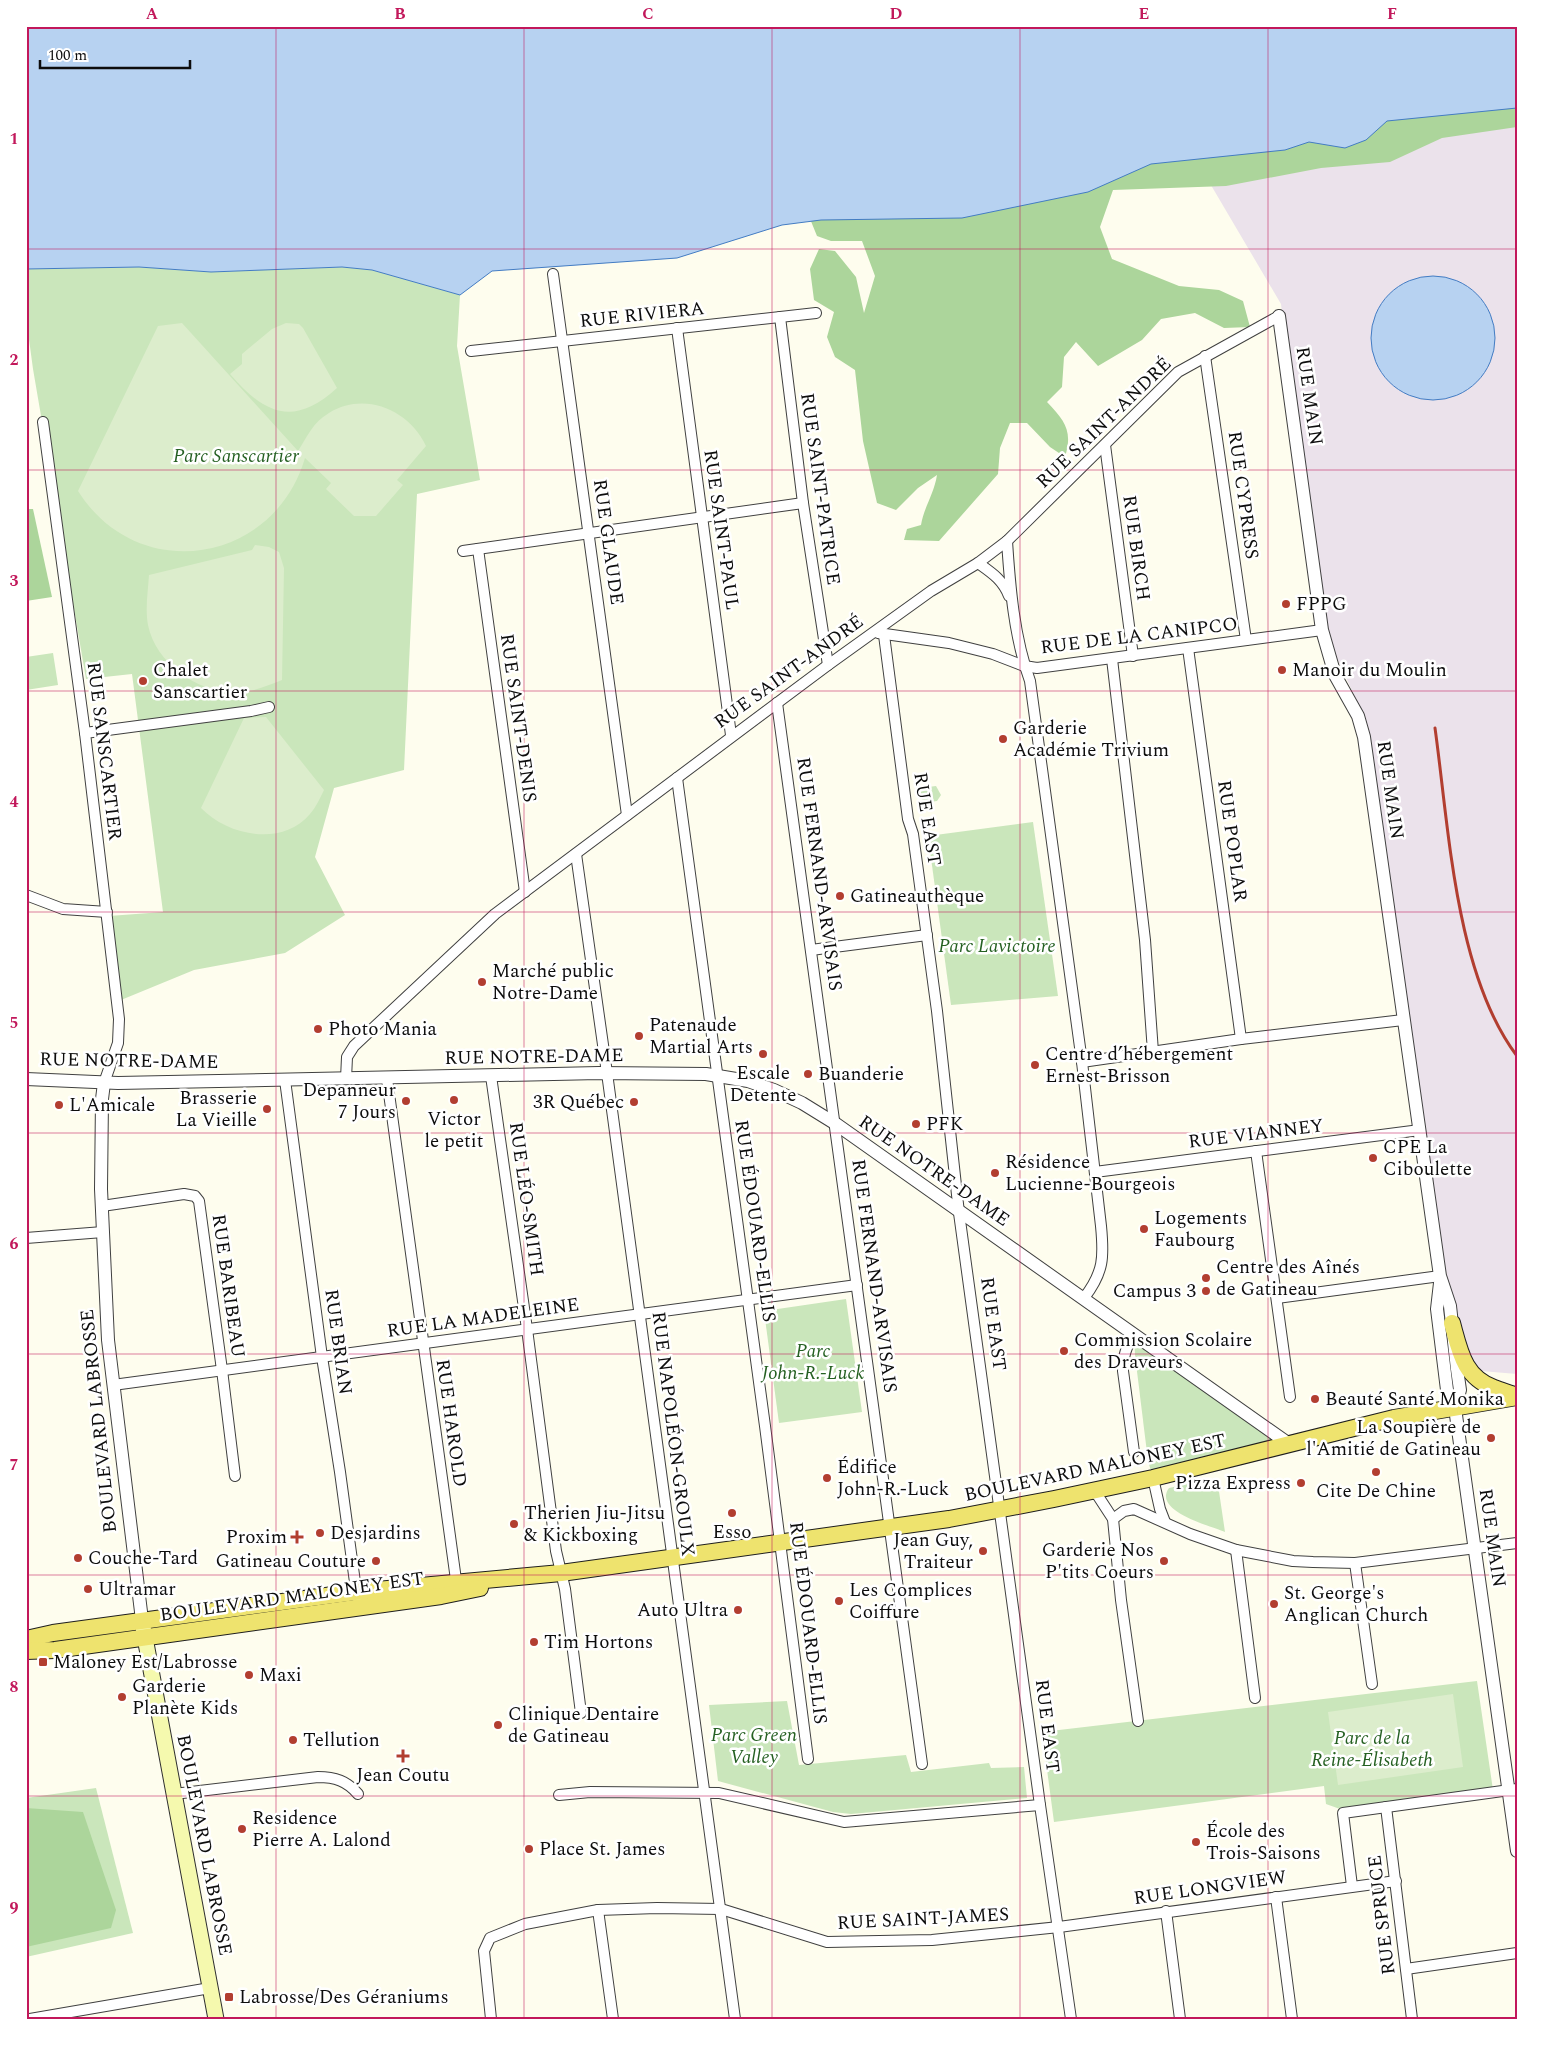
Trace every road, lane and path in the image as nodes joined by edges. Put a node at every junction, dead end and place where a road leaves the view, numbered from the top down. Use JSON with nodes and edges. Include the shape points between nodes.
{"nodes":[{"id":1,"x":553,"y":274,"type":"dead end"},
{"id":2,"x":816,"y":313,"type":"dead end"},
{"id":3,"x":1280,"y":316,"type":"joint"},
{"id":4,"x":780,"y":317,"type":"junction"},
{"id":5,"x":677,"y":328,"type":"junction"},
{"id":6,"x":562,"y":341,"type":"junction"},
{"id":7,"x":471,"y":351,"type":"dead end"},
{"id":8,"x":1205,"y":356,"type":"junction"},
{"id":9,"x":43,"y":422,"type":"dead end"},
{"id":10,"x":1105,"y":445,"type":"junction"},
{"id":11,"x":802,"y":503,"type":"junction"},
{"id":12,"x":702,"y":517,"type":"junction"},
{"id":13,"x":589,"y":533,"type":"junction"},
{"id":14,"x":1007,"y":541,"type":"junction"},
{"id":15,"x":478,"y":549,"type":"junction"},
{"id":16,"x":463,"y":551,"type":"dead end"},
{"id":17,"x":978,"y":564,"type":"junction"},
{"id":18,"x":1014,"y":611,"type":"junction"},
{"id":19,"x":1322,"y":630,"type":"junction"},
{"id":20,"x":879,"y":633,"type":"junction"},
{"id":21,"x":1246,"y":640,"type":"junction"},
{"id":22,"x":1188,"y":648,"type":"junction"},
{"id":23,"x":1133,"y":656,"type":"junction"},
{"id":24,"x":1112,"y":659,"type":"junction"},
{"id":25,"x":828,"y":665,"type":"junction"},
{"id":26,"x":1024,"y":666,"type":"junction"},
{"id":27,"x":777,"y":703,"type":"junction"},
{"id":28,"x":269,"y":707,"type":"dead end"},
{"id":29,"x":85,"y":733,"type":"junction"},
{"id":30,"x":732,"y":736,"type":"junction"},
{"id":31,"x":677,"y":778,"type":"junction"},
{"id":32,"x":627,"y":815,"type":"junction"},
{"id":33,"x":576,"y":854,"type":"junction"},
{"id":34,"x":525,"y":892,"type":"junction"},
{"id":35,"x":26,"y":894,"type":"edge"},
{"id":36,"x":107,"y":912,"type":"junction"},
{"id":37,"x":927,"y":935,"type":"junction"},
{"id":38,"x":811,"y":950,"type":"junction"},
{"id":39,"x":1403,"y":1020,"type":"junction"},
{"id":40,"x":1241,"y":1039,"type":"junction"},
{"id":41,"x":1153,"y":1052,"type":"junction"},
{"id":42,"x":1082,"y":1062,"type":"junction"},
{"id":43,"x":607,"y":1073,"type":"junction"},
{"id":44,"x":718,"y":1075,"type":"junction"},
{"id":45,"x":491,"y":1076,"type":"junction"},
{"id":46,"x":26,"y":1079,"type":"edge"},
{"id":47,"x":346,"y":1079,"type":"junction"},
{"id":48,"x":387,"y":1079,"type":"junction"},
{"id":49,"x":285,"y":1080,"type":"junction"},
{"id":50,"x":104,"y":1083,"type":"junction"},
{"id":51,"x":836,"y":1124,"type":"junction"},
{"id":52,"x":1420,"y":1130,"type":"junction"},
{"id":53,"x":1256,"y":1152,"type":"junction"},
{"id":54,"x":1095,"y":1172,"type":"junction"},
{"id":55,"x":102,"y":1206,"type":"junction"},
{"id":56,"x":959,"y":1213,"type":"junction"},
{"id":57,"x":103,"y":1232,"type":"junction"},
{"id":58,"x":26,"y":1238,"type":"edge"},
{"id":59,"x":1440,"y":1276,"type":"junction"},
{"id":60,"x":857,"y":1285,"type":"junction"},
{"id":61,"x":1084,"y":1298,"type":"junction"},
{"id":62,"x":1277,"y":1298,"type":"junction"},
{"id":63,"x":748,"y":1300,"type":"junction"},
{"id":64,"x":640,"y":1314,"type":"junction"},
{"id":65,"x":1452,"y":1323,"type":"junction"},
{"id":66,"x":527,"y":1329,"type":"junction"},
{"id":67,"x":1134,"y":1335,"type":"junction"},
{"id":68,"x":422,"y":1344,"type":"junction"},
{"id":69,"x":322,"y":1357,"type":"junction"},
{"id":70,"x":222,"y":1370,"type":"junction"},
{"id":71,"x":113,"y":1385,"type":"junction"},
{"id":72,"x":1517,"y":1396,"type":"edge"},
{"id":73,"x":1290,"y":1398,"type":"dead end"},
{"id":74,"x":1455,"y":1408,"type":"junction"},
{"id":75,"x":1289,"y":1444,"type":"junction"},
{"id":76,"x":1134,"y":1452,"type":"dead end"},
{"id":77,"x":235,"y":1476,"type":"dead end"},
{"id":78,"x":1153,"y":1478,"type":"junction"},
{"id":79,"x":1092,"y":1492,"type":"junction"},
{"id":80,"x":1001,"y":1510,"type":"junction"},
{"id":81,"x":1113,"y":1519,"type":"junction"},
{"id":82,"x":1165,"y":1522,"type":"junction"},
{"id":83,"x":890,"y":1528,"type":"junction"},
{"id":84,"x":781,"y":1543,"type":"junction"},
{"id":85,"x":1517,"y":1543,"type":"edge"},
{"id":86,"x":1475,"y":1548,"type":"junction"},
{"id":87,"x":1236,"y":1550,"type":"junction"},
{"id":88,"x":672,"y":1558,"type":"junction"},
{"id":89,"x":1355,"y":1563,"type":"junction"},
{"id":90,"x":561,"y":1573,"type":"junction"},
{"id":91,"x":457,"y":1587,"type":"junction"},
{"id":92,"x":357,"y":1600,"type":"junction"},
{"id":93,"x":142,"y":1620,"type":"junction"},
{"id":94,"x":145,"y":1638,"type":"junction"},
{"id":95,"x":26,"y":1639,"type":"edge"},
{"id":96,"x":26,"y":1651,"type":"edge"},
{"id":97,"x":1372,"y":1684,"type":"dead end"},
{"id":98,"x":1255,"y":1698,"type":"dead end"},
{"id":99,"x":581,"y":1713,"type":"dead end"},
{"id":100,"x":1138,"y":1721,"type":"dead end"},
{"id":101,"x":808,"y":1758,"type":"dead end"},
{"id":102,"x":922,"y":1764,"type":"dead end"},
{"id":103,"x":1513,"y":1790,"type":"edge"},
{"id":104,"x":704,"y":1793,"type":"junction"},
{"id":105,"x":174,"y":1794,"type":"junction"},
{"id":106,"x":358,"y":1794,"type":"dead end"},
{"id":107,"x":559,"y":1795,"type":"dead end"},
{"id":108,"x":1040,"y":1806,"type":"junction"},
{"id":109,"x":1386,"y":1807,"type":"junction"},
{"id":110,"x":1517,"y":1851,"type":"edge"},
{"id":111,"x":1396,"y":1880,"type":"junction"},
{"id":112,"x":1352,"y":1886,"type":"junction"},
{"id":113,"x":1276,"y":1898,"type":"junction"},
{"id":114,"x":721,"y":1909,"type":"junction"},
{"id":115,"x":598,"y":1910,"type":"junction"},
{"id":116,"x":1166,"y":1911,"type":"junction"},
{"id":117,"x":1059,"y":1927,"type":"junction"},
{"id":118,"x":1517,"y":1953,"type":"edge"},
{"id":119,"x":1406,"y":1969,"type":"junction"},
{"id":120,"x":210,"y":1988,"type":"junction"},
{"id":121,"x":30,"y":2019,"type":"edge"},
{"id":122,"x":216,"y":2019,"type":"edge"},
{"id":123,"x":491,"y":2019,"type":"edge"},
{"id":124,"x":613,"y":2019,"type":"edge"},
{"id":125,"x":735,"y":2019,"type":"edge"},
{"id":126,"x":1072,"y":2019,"type":"edge"},
{"id":127,"x":1180,"y":2019,"type":"edge"},
{"id":128,"x":1292,"y":2019,"type":"edge"},
{"id":129,"x":1412,"y":2019,"type":"edge"}],
"edges":[{"from":1,"to":6,"type":"street","name":"RUE GLAUDE"},
{"from":2,"to":4,"type":"street","name":"RUE RIVIERA"},
{"from":3,"to":8,"type":"street","name":"RUE SAINT-ANDRÉ"},
{"from":3,"to":19,"type":"street","name":"RUE MAIN"},
{"from":4,"to":5,"type":"street","name":"RUE RIVIERA"},
{"from":4,"to":11,"type":"street","name":"RUE SAINT-PATRICE"},
{"from":5,"to":6,"type":"street","name":"RUE RIVIERA"},
{"from":5,"to":12,"type":"street","name":"RUE SAINT-PAUL"},
{"from":6,"to":7,"type":"street","name":"RUE RIVIERA"},
{"from":6,"to":13,"type":"street","name":"RUE GLAUDE"},
{"from":8,"to":10,"type":"street","name":"RUE SAINT-ANDRÉ","via":[[1178,372]]},
{"from":8,"to":21,"type":"street","name":"RUE CYPRESS"},
{"from":9,"to":29,"type":"street","name":"RUE SANSCARTIER"},
{"from":10,"to":14,"type":"street","name":"RUE SAINT-ANDRÉ"},
{"from":10,"to":23,"type":"street","name":"RUE BIRCH"},
{"from":11,"to":12,"type":"street"},
{"from":11,"to":25,"type":"street","name":"RUE SAINT-PATRICE"},
{"from":12,"to":13,"type":"street"},
{"from":12,"to":30,"type":"street","name":"RUE SAINT-PAUL"},
{"from":13,"to":15,"type":"street"},
{"from":13,"to":32,"type":"street","name":"RUE GLAUDE"},
{"from":14,"to":17,"type":"street","name":"RUE SAINT-ANDRÉ"},
{"from":14,"to":18,"type":"street"},
{"from":15,"to":16,"type":"street"},
{"from":15,"to":34,"type":"street","name":"RUE SAINT-DENIS"},
{"from":17,"to":18,"type":"street","via":[[998,577],[1005,586]]},
{"from":17,"to":20,"type":"street","name":"RUE SAINT-ANDRÉ","via":[[931,591]]},
{"from":18,"to":26,"type":"street"},
{"from":19,"to":21,"type":"street","name":"RUE DE LA CANIPCO"},
{"from":19,"to":39,"type":"street","name":"RUE MAIN","via":[[1335,675],[1362,731]]},
{"from":20,"to":25,"type":"street","name":"RUE SAINT-ANDRÉ"},
{"from":20,"to":26,"type":"street","name":"RUE DE LA CANIPCO","via":[[948,643],[993,654]]},
{"from":20,"to":37,"type":"street","name":"RUE EAST"},
{"from":21,"to":22,"type":"street","name":"RUE DE LA CANIPCO"},
{"from":22,"to":23,"type":"street","name":"RUE DE LA CANIPCO"},
{"from":22,"to":40,"type":"street","name":"RUE POPLAR"},
{"from":23,"to":24,"type":"street","name":"RUE DE LA CANIPCO"},
{"from":24,"to":26,"type":"street","name":"RUE DE LA CANIPCO","via":[[1037,668]]},
{"from":24,"to":41,"type":"street","via":[[1145,940]]},
{"from":25,"to":27,"type":"street","name":"RUE SAINT-ANDRÉ"},
{"from":26,"to":42,"type":"street","via":[[1030,681]]},
{"from":27,"to":30,"type":"street","name":"RUE SAINT-ANDRÉ"},
{"from":27,"to":38,"type":"street","name":"RUE FERNAND-ARVISAIS"},
{"from":28,"to":29,"type":"street"},
{"from":29,"to":36,"type":"street","name":"RUE SANSCARTIER"},
{"from":30,"to":31,"type":"street","name":"RUE SAINT-ANDRÉ"},
{"from":31,"to":32,"type":"street","name":"RUE SAINT-ANDRÉ"},
{"from":31,"to":44,"type":"street","name":"RUE ÉDOUARD-ELLIS"},
{"from":32,"to":33,"type":"street","name":"RUE SAINT-ANDRÉ"},
{"from":33,"to":34,"type":"street","name":"RUE SAINT-ANDRÉ"},
{"from":33,"to":43,"type":"street","name":"RUE NAPOLÉON-GROULX"},
{"from":34,"to":47,"type":"street","name":"RUE SAINT-ANDRÉ","via":[[479,927],[354,1046],[346,1057]]},
{"from":35,"to":36,"type":"street","via":[[63,909]]},
{"from":36,"to":50,"type":"street","name":"RUE SANSCARTIER","via":[[119,1019],[118,1043]]},
{"from":37,"to":38,"type":"street"},
{"from":37,"to":56,"type":"street","name":"RUE EAST"},
{"from":38,"to":51,"type":"street","name":"RUE FERNAND-ARVISAIS"},
{"from":39,"to":40,"type":"street"},
{"from":39,"to":52,"type":"street","name":"RUE MAIN"},
{"from":40,"to":41,"type":"street"},
{"from":41,"to":42,"type":"street"},
{"from":42,"to":54,"type":"street"},
{"from":43,"to":44,"type":"street","name":"RUE NOTRE-DAME"},
{"from":43,"to":45,"type":"street","name":"RUE NOTRE-DAME"},
{"from":43,"to":64,"type":"street","name":"RUE NAPOLÉON-GROULX"},
{"from":44,"to":51,"type":"street","name":"RUE NOTRE-DAME","via":[[774,1090]]},
{"from":44,"to":63,"type":"street","name":"RUE ÉDOUARD-ELLIS"},
{"from":45,"to":48,"type":"street","name":"RUE NOTRE-DAME"},
{"from":45,"to":66,"type":"street","name":"RUE LÉO-SMITH"},
{"from":46,"to":50,"type":"street","name":"RUE NOTRE-DAME"},
{"from":47,"to":48,"type":"street","name":"RUE NOTRE-DAME"},
{"from":47,"to":49,"type":"street","name":"RUE NOTRE-DAME"},
{"from":48,"to":68,"type":"street","name":"RUE HAROLD"},
{"from":49,"to":50,"type":"street","name":"RUE NOTRE-DAME"},
{"from":49,"to":69,"type":"street","name":"RUE BRIAN"},
{"from":50,"to":55,"type":"street","name":"BOULEVARD LABROSSE"},
{"from":51,"to":56,"type":"street","name":"RUE NOTRE-DAME"},
{"from":51,"to":60,"type":"street","name":"RUE FERNAND-ARVISAIS"},
{"from":52,"to":53,"type":"street","name":"RUE VIANNEY"},
{"from":52,"to":59,"type":"street","name":"RUE MAIN"},
{"from":53,"to":54,"type":"street","name":"RUE VIANNEY"},
{"from":53,"to":62,"type":"street"},
{"from":54,"to":61,"type":"street","via":[[1104,1251],[1094,1284]]},
{"from":55,"to":57,"type":"street","name":"BOULEVARD LABROSSE"},
{"from":55,"to":70,"type":"street","name":"RUE BARIBEAU","via":[[184,1194],[195,1196],[199,1201]]},
{"from":56,"to":61,"type":"street","name":"RUE NOTRE-DAME"},
{"from":56,"to":80,"type":"street","name":"RUE EAST"},
{"from":57,"to":58,"type":"street"},
{"from":57,"to":71,"type":"street","name":"BOULEVARD LABROSSE"},
{"from":59,"to":62,"type":"street"},
{"from":59,"to":65,"type":"street","name":"RUE MAIN"},
{"from":59,"to":74,"type":"street","name":"RUE MAIN","via":[[1437,1309],[1447,1390]]},
{"from":60,"to":63,"type":"street","name":"RUE LA MADELEINE"},
{"from":60,"to":83,"type":"street","name":"RUE FERNAND-ARVISAIS"},
{"from":61,"to":67,"type":"street","name":"RUE NOTRE-DAME"},
{"from":62,"to":73,"type":"street"},
{"from":63,"to":64,"type":"street","name":"RUE LA MADELEINE"},
{"from":63,"to":84,"type":"street","name":"RUE ÉDOUARD-ELLIS"},
{"from":64,"to":66,"type":"street","name":"RUE LA MADELEINE"},
{"from":64,"to":88,"type":"street","name":"RUE NAPOLÉON-GROULX"},
{"from":65,"to":72,"type":"main road","via":[[1459,1349],[1473,1376]]},
{"from":65,"to":74,"type":"street","name":"RUE MAIN","via":[[1460,1390]]},
{"from":66,"to":68,"type":"street","name":"RUE LA MADELEINE"},
{"from":66,"to":90,"type":"street","name":"RUE LÉO-SMITH"},
{"from":67,"to":75,"type":"street","name":"RUE NOTRE-DAME"},
{"from":67,"to":76,"type":"street","via":[[1126,1348],[1123,1364]]},
{"from":68,"to":69,"type":"street","name":"RUE LA MADELEINE"},
{"from":68,"to":91,"type":"street","name":"RUE HAROLD"},
{"from":69,"to":70,"type":"street","name":"RUE LA MADELEINE"},
{"from":69,"to":92,"type":"street","name":"RUE BRIAN"},
{"from":70,"to":71,"type":"street","name":"RUE LA MADELEINE"},
{"from":70,"to":77,"type":"street","name":"RUE BARIBEAU"},
{"from":71,"to":93,"type":"street","name":"BOULEVARD LABROSSE"},
{"from":72,"to":74,"type":"main road","name":"BOULEVARD MALONEY EST"},
{"from":74,"to":75,"type":"main road","name":"BOULEVARD MALONEY EST","via":[[1394,1418]]},
{"from":74,"to":86,"type":"street","name":"RUE MAIN"},
{"from":75,"to":78,"type":"main road","name":"BOULEVARD MALONEY EST"},
{"from":78,"to":79,"type":"main road","name":"BOULEVARD MALONEY EST"},
{"from":78,"to":82,"type":"street"},
{"from":79,"to":80,"type":"main road","name":"BOULEVARD MALONEY EST"},
{"from":79,"to":81,"type":"street"},
{"from":80,"to":83,"type":"main road","name":"BOULEVARD MALONEY EST"},
{"from":80,"to":108,"type":"street","name":"RUE EAST"},
{"from":81,"to":82,"type":"street","via":[[1134,1509]]},
{"from":81,"to":100,"type":"street"},
{"from":82,"to":87,"type":"street"},
{"from":83,"to":84,"type":"main road","name":"BOULEVARD MALONEY EST"},
{"from":83,"to":102,"type":"street","name":"RUE FERNAND-ARVISAIS"},
{"from":84,"to":88,"type":"main road","name":"BOULEVARD MALONEY EST"},
{"from":84,"to":101,"type":"street","name":"RUE ÉDOUARD-ELLIS"},
{"from":85,"to":86,"type":"street"},
{"from":86,"to":89,"type":"street"},
{"from":86,"to":103,"type":"street","name":"RUE MAIN"},
{"from":87,"to":89,"type":"street","via":[[1293,1561]]},
{"from":87,"to":98,"type":"street"},
{"from":88,"to":90,"type":"main road","name":"BOULEVARD MALONEY EST"},
{"from":88,"to":104,"type":"street","name":"RUE NAPOLÉON-GROULX"},
{"from":89,"to":97,"type":"street"},
{"from":90,"to":91,"type":"main road","name":"BOULEVARD MALONEY EST"},
{"from":90,"to":99,"type":"street","name":"RUE LÉO-SMITH"},
{"from":91,"to":92,"type":"main road","name":"BOULEVARD MALONEY EST"},
{"from":92,"to":93,"type":"main road","name":"BOULEVARD MALONEY EST"},
{"from":92,"to":94,"type":"main road","name":"BOULEVARD MALONEY EST"},
{"from":93,"to":94,"type":"main road","name":"BOULEVARD LABROSSE"},
{"from":93,"to":95,"type":"main road","name":"BOULEVARD MALONEY EST"},
{"from":94,"to":96,"type":"main road","name":"BOULEVARD MALONEY EST"},
{"from":94,"to":105,"type":"main road","name":"BOULEVARD LABROSSE"},
{"from":103,"to":109,"type":"street"},
{"from":103,"to":110,"type":"street","name":"RUE MAIN"},
{"from":104,"to":107,"type":"street","via":[[590,1792]]},
{"from":104,"to":108,"type":"street","via":[[719,1793],[844,1822]]},
{"from":104,"to":114,"type":"street","name":"RUE NAPOLÉON-GROULX"},
{"from":105,"to":106,"type":"street","via":[[318,1776],[346,1783]]},
{"from":105,"to":120,"type":"main road","name":"BOULEVARD LABROSSE"},
{"from":108,"to":117,"type":"street","name":"RUE EAST"},
{"from":109,"to":111,"type":"street","name":"RUE SPRUCE"},
{"from":109,"to":112,"type":"street","via":[[1343,1813]]},
{"from":111,"to":112,"type":"street","name":"RUE LONGVIEW"},
{"from":111,"to":119,"type":"street","name":"RUE SPRUCE"},
{"from":112,"to":113,"type":"street","name":"RUE LONGVIEW"},
{"from":113,"to":116,"type":"street","name":"RUE LONGVIEW"},
{"from":113,"to":128,"type":"street"},
{"from":114,"to":115,"type":"street","name":"RUE SAINT-JAMES"},
{"from":114,"to":117,"type":"street","name":"RUE SAINT-JAMES","via":[[827,1942],[932,1940]]},
{"from":114,"to":125,"type":"street","name":"RUE NAPOLÉON-GROULX"},
{"from":115,"to":123,"type":"street","name":"RUE SAINT-JAMES","via":[[525,1924],[490,1938],[484,1951]]},
{"from":115,"to":124,"type":"street"},
{"from":116,"to":117,"type":"street","name":"RUE LONGVIEW"},
{"from":116,"to":127,"type":"street"},
{"from":117,"to":126,"type":"street","name":"RUE EAST"},
{"from":118,"to":119,"type":"street"},
{"from":119,"to":129,"type":"street","name":"RUE SPRUCE"},
{"from":120,"to":121,"type":"street"},
{"from":120,"to":122,"type":"main road","name":"BOULEVARD LABROSSE"}]}
